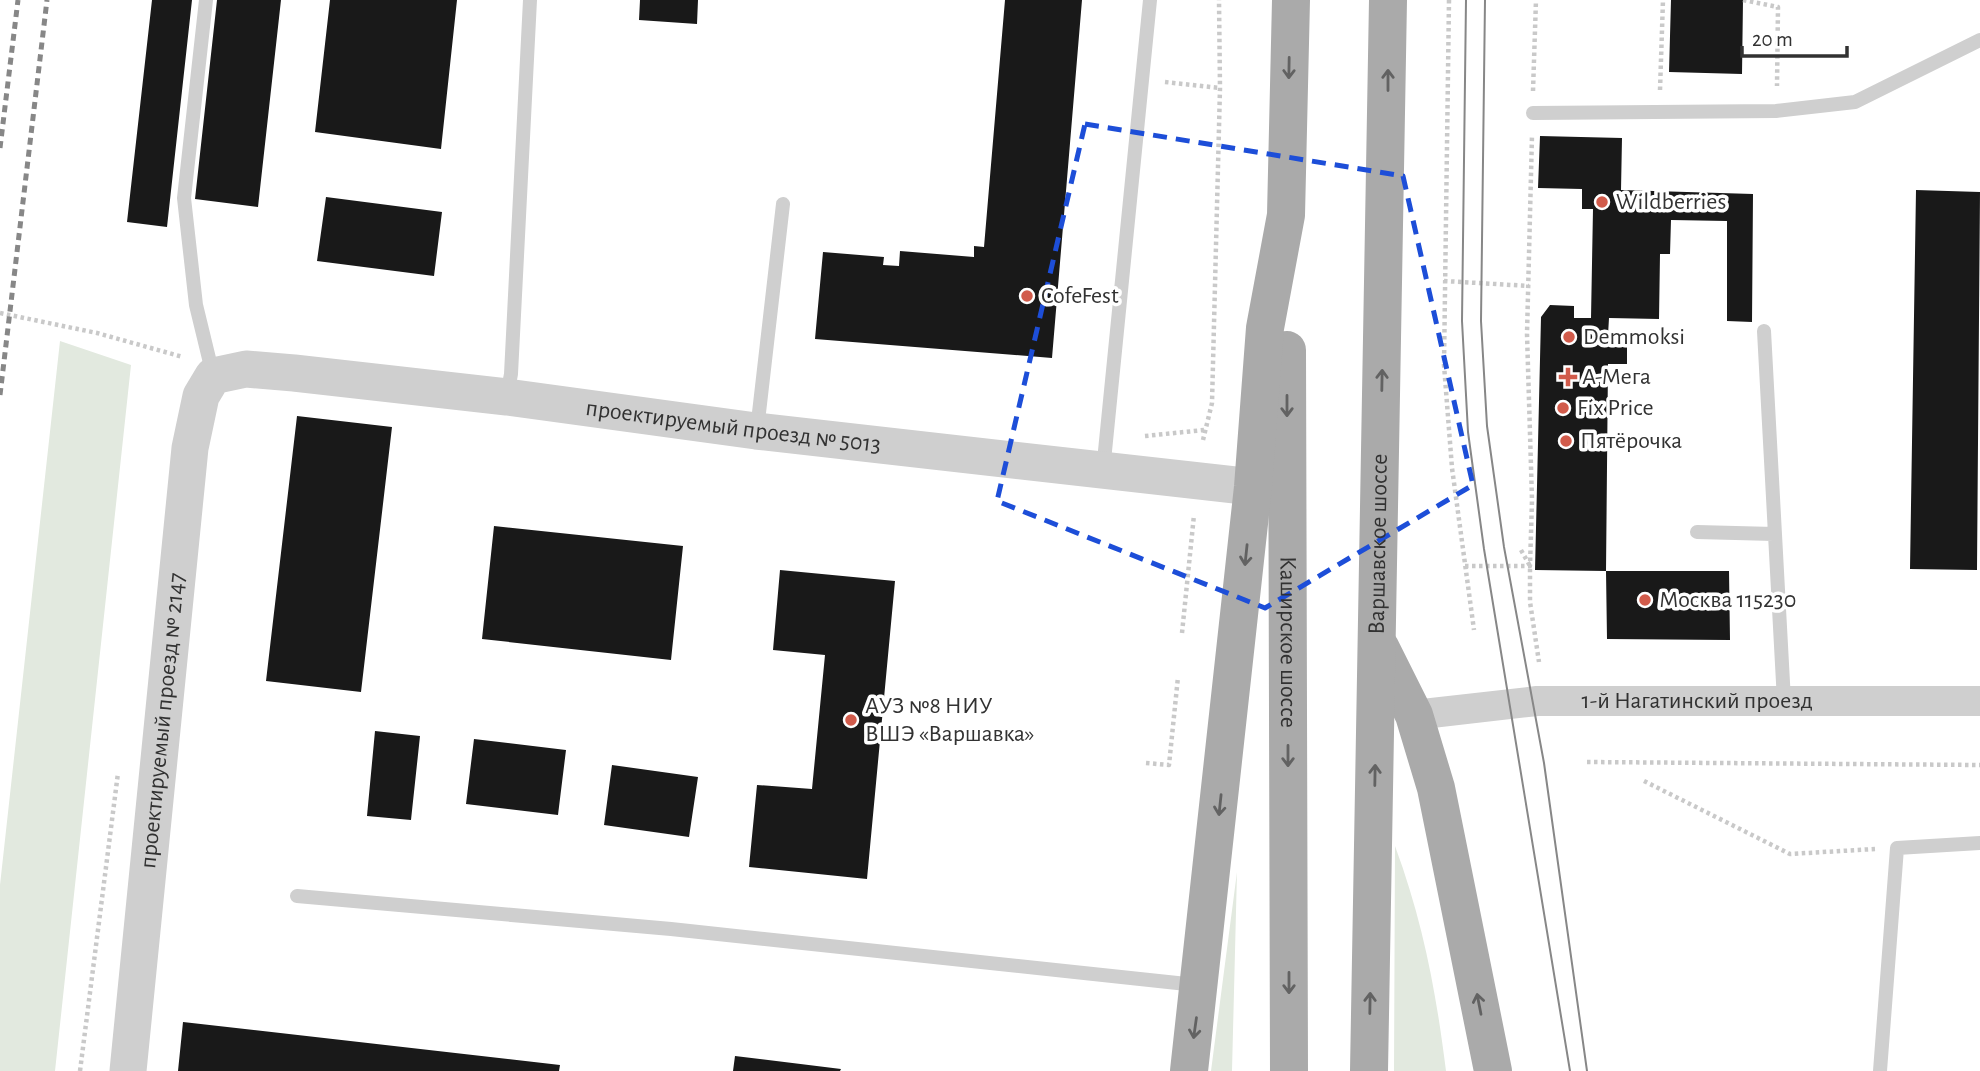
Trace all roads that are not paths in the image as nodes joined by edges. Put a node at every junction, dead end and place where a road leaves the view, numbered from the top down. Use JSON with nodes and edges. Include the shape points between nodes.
{"nodes":[{"id":1,"x":206,"y":0,"type":"edge"},
{"id":2,"x":530,"y":0,"type":"edge"},
{"id":3,"x":1150,"y":0,"type":"edge"},
{"id":4,"x":1291,"y":0,"type":"edge"},
{"id":5,"x":1388,"y":0,"type":"edge"},
{"id":6,"x":1980,"y":40,"type":"edge"},
{"id":7,"x":1533,"y":113,"type":"road end"},
{"id":8,"x":783,"y":204,"type":"dead end"},
{"id":9,"x":1286,"y":215,"type":"junction"},
{"id":10,"x":1764,"y":331,"type":"dead end"},
{"id":11,"x":200,"y":367,"type":"junction"},
{"id":12,"x":507,"y":397,"type":"junction"},
{"id":13,"x":757,"y":431,"type":"junction"},
{"id":14,"x":1103,"y":472,"type":"junction"},
{"id":15,"x":1253,"y":487,"type":"junction"},
{"id":16,"x":1697,"y":532,"type":"dead end"},
{"id":17,"x":1774,"y":534,"type":"junction"},
{"id":18,"x":1377,"y":642,"type":"junction"},
{"id":19,"x":1784,"y":701,"type":"junction"},
{"id":20,"x":1980,"y":701,"type":"edge"},
{"id":21,"x":1414,"y":715,"type":"junction"},
{"id":22,"x":1980,"y":843,"type":"edge"},
{"id":23,"x":297,"y":896,"type":"dead end"},
{"id":24,"x":1201,"y":986,"type":"junction"},
{"id":25,"x":128,"y":1071,"type":"edge"},
{"id":26,"x":1189,"y":1071,"type":"edge"},
{"id":27,"x":1289,"y":1071,"type":"edge"},
{"id":28,"x":1369,"y":1071,"type":"edge"},
{"id":29,"x":1493,"y":1071,"type":"edge"},
{"id":30,"x":1880,"y":1071,"type":"edge"}],
"edges":[{"from":1,"to":11,"type":"lane","via":[[184,198]]},
{"from":2,"to":12,"type":"lane"},
{"from":3,"to":14,"type":"lane"},
{"from":4,"to":9,"type":"main road","one_way":true},
{"from":18,"to":5,"type":"main road","name":"Варшавское шоссе","one_way":true},
{"from":6,"to":7,"type":"lane","via":[[1855,102],[1776,111]]},
{"from":8,"to":13,"type":"lane"},
{"from":9,"to":15,"type":"main road","via":[[1265,328]]},
{"from":9,"to":27,"type":"main road","name":"Каширское шоссе","one_way":true},
{"from":10,"to":17,"type":"lane"},
{"from":11,"to":12,"type":"street","name":"проектируемый проезд № 5013"},
{"from":11,"to":25,"type":"street","name":"проектируемый проезд № 2147","via":[[201,396],[190,448]]},
{"from":12,"to":13,"type":"street","name":"проектируемый проезд № 5013"},
{"from":13,"to":14,"type":"street","name":"проектируемый проезд № 5013"},
{"from":14,"to":15,"type":"street","name":"проектируемый проезд № 5013"},
{"from":15,"to":24,"type":"main road","one_way":true},
{"from":16,"to":17,"type":"lane"},
{"from":17,"to":19,"type":"lane"},
{"from":18,"to":21,"type":"main road","name":"Варшавское шоссе"},
{"from":28,"to":18,"type":"main road","one_way":true},
{"from":19,"to":20,"type":"street","name":"1-й Нагатинский проезд"},
{"from":19,"to":21,"type":"street","name":"1-й Нагатинский проезд","via":[[1537,701]]},
{"from":29,"to":21,"type":"main road","name":"Варшавское шоссе","one_way":true,"via":[[1436,788]]},
{"from":22,"to":30,"type":"lane","via":[[1897,848]]},
{"from":23,"to":24,"type":"lane","via":[[671,929]]},
{"from":24,"to":26,"type":"main road","one_way":true}]}
